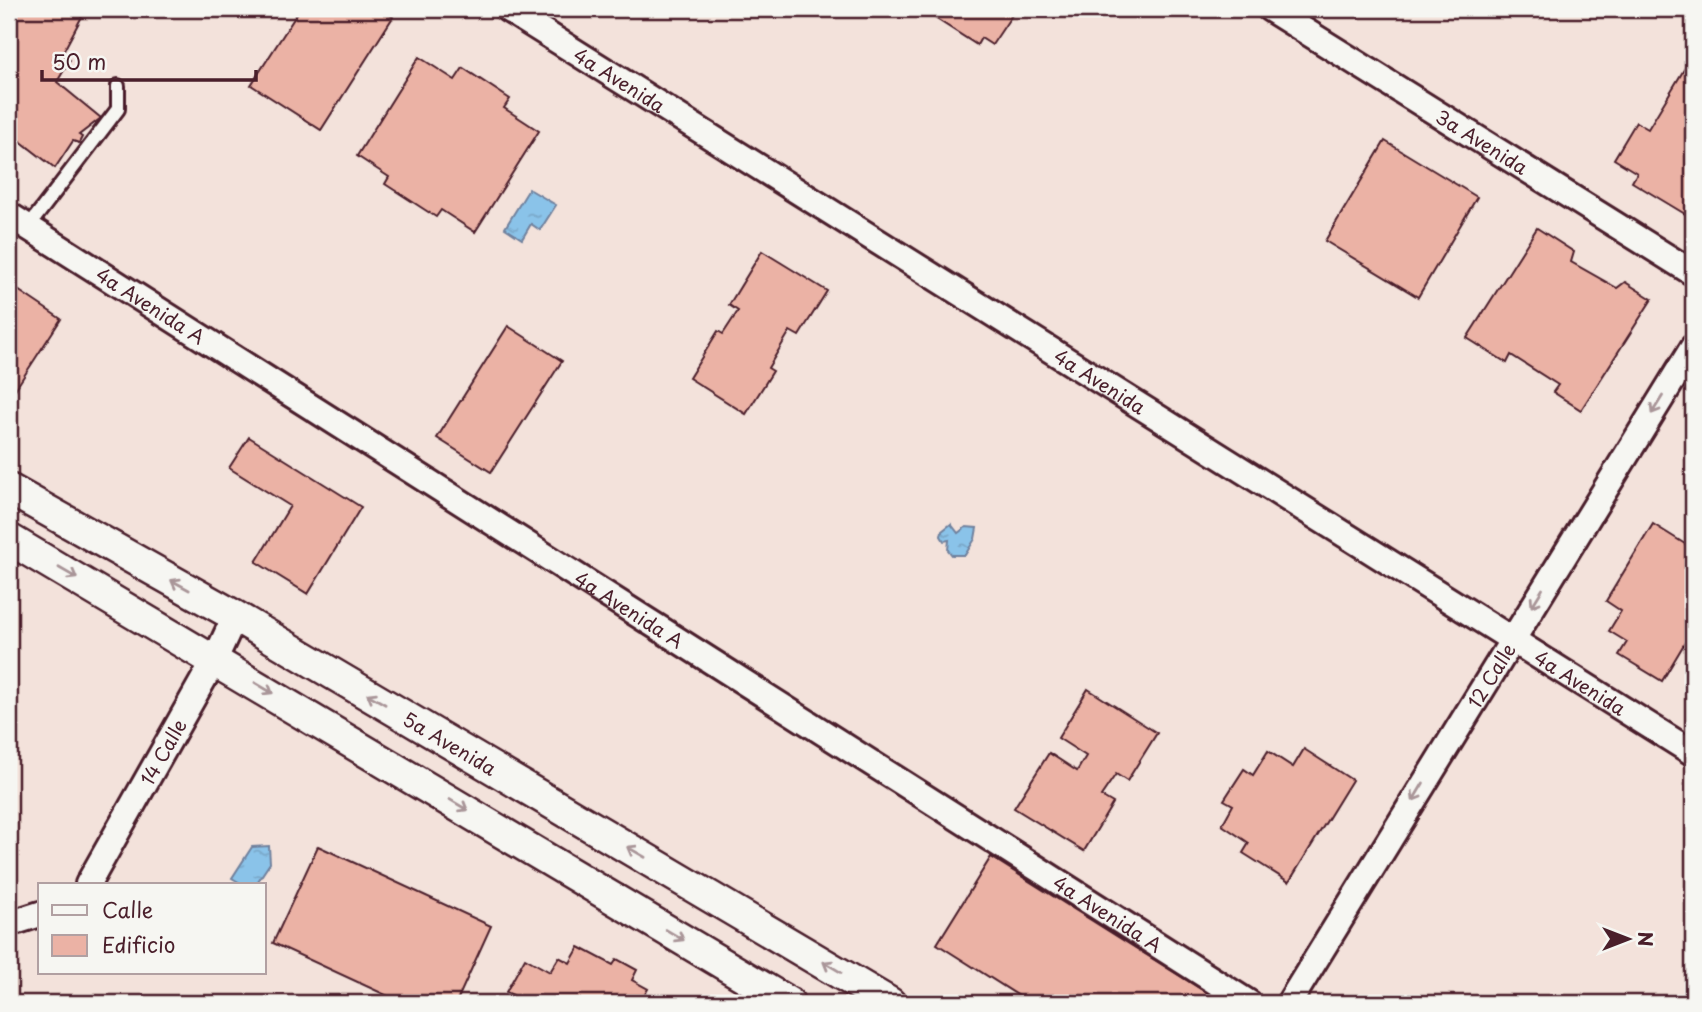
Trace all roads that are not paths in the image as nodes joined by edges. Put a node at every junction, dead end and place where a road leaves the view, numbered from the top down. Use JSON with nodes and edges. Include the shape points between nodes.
{"nodes":[{"id":1,"x":507,"y":9,"type":"edge"},
{"id":2,"x":1270,"y":9,"type":"edge"},
{"id":3,"x":118,"y":86,"type":"dead end"},
{"id":4,"x":18,"y":221,"type":"edge"},
{"id":5,"x":1693,"y":273,"type":"edge"},
{"id":6,"x":1693,"y":347,"type":"edge"},
{"id":7,"x":9,"y":489,"type":"edge"},
{"id":8,"x":9,"y":539,"type":"edge"},
{"id":9,"x":235,"y":616,"type":"junction"},
{"id":10,"x":1511,"y":639,"type":"junction"},
{"id":11,"x":215,"y":659,"type":"junction"},
{"id":12,"x":1693,"y":753,"type":"edge"},
{"id":13,"x":89,"y":883,"type":"edge"},
{"id":14,"x":38,"y":915,"type":"edge"},
{"id":15,"x":9,"y":918,"type":"edge"},
{"id":16,"x":789,"y":1003,"type":"edge"},
{"id":17,"x":890,"y":1003,"type":"edge"},
{"id":18,"x":1250,"y":1003,"type":"edge"},
{"id":19,"x":1289,"y":1003,"type":"edge"}],
"edges":[{"from":1,"to":10,"type":"street","name":"4a Avenida"},
{"from":2,"to":5,"type":"street","name":"3a Avenida"},
{"from":3,"to":4,"type":"lane","via":[[118,109]]},
{"from":4,"to":18,"type":"street","name":"4a Avenida A"},
{"from":6,"to":10,"type":"street","name":"12 Calle","one_way":true},
{"from":9,"to":7,"type":"street","name":"5a Avenida","one_way":true},
{"from":8,"to":11,"type":"street","one_way":true},
{"from":9,"to":11,"type":"street","name":"14 Calle"},
{"from":17,"to":9,"type":"street","name":"5a Avenida","one_way":true},
{"from":10,"to":12,"type":"street","name":"4a Avenida"},
{"from":10,"to":19,"type":"street","name":"12 Calle","one_way":true},
{"from":11,"to":13,"type":"street","name":"14 Calle"},
{"from":11,"to":16,"type":"street","one_way":true},
{"from":14,"to":15,"type":"street","via":[[18,921]]}]}
